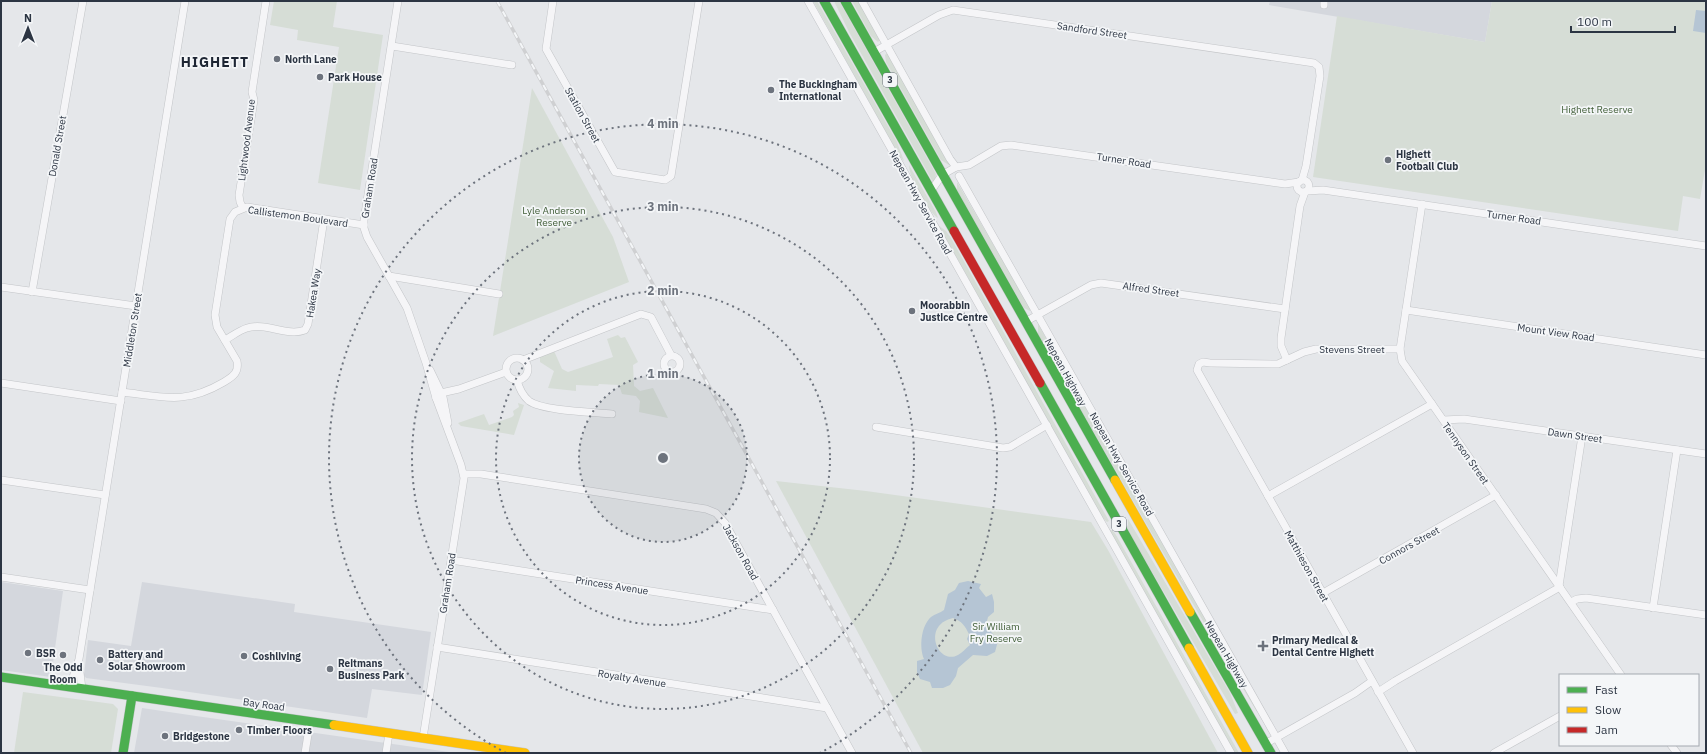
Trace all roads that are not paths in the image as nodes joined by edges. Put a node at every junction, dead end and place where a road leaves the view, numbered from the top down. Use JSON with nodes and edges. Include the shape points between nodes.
{"nodes":[{"id":1,"x":82,"y":1,"type":"edge"},
{"id":2,"x":185,"y":1,"type":"edge"},
{"id":3,"x":266,"y":1,"type":"edge"},
{"id":4,"x":398,"y":1,"type":"edge"},
{"id":5,"x":554,"y":1,"type":"edge"},
{"id":6,"x":698,"y":1,"type":"edge"},
{"id":7,"x":808,"y":1,"type":"edge"},
{"id":8,"x":824,"y":1,"type":"edge"},
{"id":9,"x":845,"y":1,"type":"edge"},
{"id":10,"x":862,"y":1,"type":"edge"},
{"id":11,"x":886,"y":45,"type":"junction"},
{"id":12,"x":392,"y":46,"type":"junction"},
{"id":13,"x":874,"y":52,"type":"junction"},
{"id":14,"x":512,"y":65,"type":"dead end"},
{"id":15,"x":910,"y":153,"type":"junction"},
{"id":16,"x":968,"y":165,"type":"junction"},
{"id":17,"x":956,"y":167,"type":"junction"},
{"id":18,"x":904,"y":171,"type":"junction"},
{"id":19,"x":942,"y":175,"type":"junction"},
{"id":20,"x":959,"y":176,"type":"junction"},
{"id":21,"x":1303,"y":186,"type":"junction"},
{"id":22,"x":949,"y":187,"type":"junction"},
{"id":23,"x":931,"y":191,"type":"junction"},
{"id":24,"x":1422,"y":204,"type":"junction"},
{"id":25,"x":243,"y":208,"type":"junction"},
{"id":26,"x":929,"y":218,"type":"junction"},
{"id":27,"x":324,"y":219,"type":"junction"},
{"id":28,"x":949,"y":223,"type":"junction"},
{"id":29,"x":364,"y":224,"type":"junction"},
{"id":30,"x":1706,"y":246,"type":"edge"},
{"id":31,"x":389,"y":276,"type":"junction"},
{"id":32,"x":414,"y":281,"type":"junction"},
{"id":33,"x":1,"y":287,"type":"edge"},
{"id":34,"x":396,"y":287,"type":"junction"},
{"id":35,"x":32,"y":292,"type":"junction"},
{"id":36,"x":499,"y":294,"type":"dead end"},
{"id":37,"x":136,"y":306,"type":"junction"},
{"id":38,"x":1285,"y":309,"type":"junction"},
{"id":39,"x":1406,"y":310,"type":"junction"},
{"id":40,"x":1038,"y":315,"type":"junction"},
{"id":41,"x":1026,"y":322,"type":"junction"},
{"id":42,"x":225,"y":340,"type":"junction"},
{"id":43,"x":1400,"y":349,"type":"junction"},
{"id":44,"x":671,"y":355,"type":"dead end"},
{"id":45,"x":1706,"y":355,"type":"edge"},
{"id":46,"x":523,"y":360,"type":"junction"},
{"id":47,"x":1287,"y":360,"type":"junction"},
{"id":48,"x":1205,"y":364,"type":"joint"},
{"id":49,"x":506,"y":369,"type":"junction"},
{"id":50,"x":517,"y":380,"type":"junction"},
{"id":51,"x":1,"y":383,"type":"edge"},
{"id":52,"x":122,"y":392,"type":"junction"},
{"id":53,"x":440,"y":396,"type":"junction"},
{"id":54,"x":121,"y":401,"type":"junction"},
{"id":55,"x":1432,"y":404,"type":"junction"},
{"id":56,"x":612,"y":414,"type":"dead end"},
{"id":57,"x":1444,"y":420,"type":"junction"},
{"id":58,"x":1047,"y":426,"type":"junction"},
{"id":59,"x":876,"y":427,"type":"dead end"},
{"id":60,"x":1582,"y":436,"type":"junction"},
{"id":61,"x":1677,"y":450,"type":"junction"},
{"id":62,"x":1706,"y":454,"type":"edge"},
{"id":63,"x":464,"y":474,"type":"junction"},
{"id":64,"x":1,"y":480,"type":"edge"},
{"id":65,"x":105,"y":495,"type":"junction"},
{"id":66,"x":1496,"y":495,"type":"junction"},
{"id":67,"x":1268,"y":496,"type":"junction"},
{"id":68,"x":1134,"y":514,"type":"junction"},
{"id":69,"x":1118,"y":522,"type":"junction"},
{"id":70,"x":1105,"y":529,"type":"junction"},
{"id":71,"x":451,"y":560,"type":"junction"},
{"id":72,"x":1562,"y":564,"type":"junction"},
{"id":73,"x":1546,"y":567,"type":"junction"},
{"id":74,"x":1,"y":577,"type":"edge"},
{"id":75,"x":1560,"y":586,"type":"junction"},
{"id":76,"x":90,"y":590,"type":"junction"},
{"id":77,"x":1323,"y":593,"type":"junction"},
{"id":78,"x":1571,"y":602,"type":"junction"},
{"id":79,"x":1653,"y":608,"type":"junction"},
{"id":80,"x":773,"y":610,"type":"junction"},
{"id":81,"x":1706,"y":615,"type":"edge"},
{"id":82,"x":437,"y":647,"type":"junction"},
{"id":83,"x":79,"y":660,"type":"junction"},
{"id":84,"x":1620,"y":674,"type":"edge"},
{"id":85,"x":1,"y":678,"type":"edge"},
{"id":86,"x":65,"y":686,"type":"junction"},
{"id":87,"x":1375,"y":687,"type":"junction"},
{"id":88,"x":82,"y":689,"type":"junction"},
{"id":89,"x":132,"y":696,"type":"junction"},
{"id":90,"x":827,"y":708,"type":"junction"},
{"id":91,"x":1559,"y":717,"type":"edge"},
{"id":92,"x":310,"y":722,"type":"junction"},
{"id":93,"x":389,"y":733,"type":"junction"},
{"id":94,"x":423,"y":738,"type":"junction"},
{"id":95,"x":1277,"y":738,"type":"junction"},
{"id":96,"x":1265,"y":744,"type":"junction"},
{"id":97,"x":123,"y":753,"type":"edge"},
{"id":98,"x":305,"y":753,"type":"edge"},
{"id":99,"x":386,"y":753,"type":"edge"},
{"id":100,"x":525,"y":753,"type":"edge"},
{"id":101,"x":852,"y":753,"type":"edge"},
{"id":102,"x":1231,"y":753,"type":"edge"},
{"id":103,"x":1248,"y":753,"type":"edge"},
{"id":104,"x":1271,"y":753,"type":"edge"},
{"id":105,"x":1285,"y":753,"type":"edge"},
{"id":106,"x":1413,"y":753,"type":"edge"},
{"id":107,"x":1494,"y":753,"type":"edge"}],
"edges":[{"from":1,"to":35,"type":"street","name":"Donald Street"},
{"from":2,"to":37,"type":"street","name":"Middleton Street"},
{"from":3,"to":25,"type":"street","name":"Lightwood Avenue","via":[[239,195]]},
{"from":4,"to":12,"type":"street","name":"Graham Road"},
{"from":5,"to":6,"type":"street","name":"Station Street","via":[[546,49],[615,172],[665,180],[672,176]]},
{"from":7,"to":18,"type":"street","name":"Nepean Hwy Service Road"},
{"from":8,"to":15,"type":"main road","number":"3"},
{"from":9,"to":13,"type":"main road","name":"Nepean Highway","number":"3"},
{"from":10,"to":11,"type":"street"},
{"from":11,"to":13,"type":"street","name":"Sandford Street"},
{"from":11,"to":17,"type":"street"},
{"from":11,"to":21,"type":"street","name":"Sandford Street","via":[[953,10],[1317,64],[1320,76]]},
{"from":12,"to":14,"type":"street"},
{"from":12,"to":29,"type":"street","name":"Graham Road"},
{"from":13,"to":19,"type":"main road","name":"Nepean Highway","number":"3"},
{"from":15,"to":18,"type":"street"},
{"from":15,"to":23,"type":"main road","number":"3"},
{"from":16,"to":17,"type":"street","name":"Turner Road"},
{"from":16,"to":20,"type":"street","name":"Turner Road"},
{"from":16,"to":21,"type":"street","name":"Turner Road","via":[[1001,146],[1017,145]]},
{"from":17,"to":19,"type":"street","name":"Turner Road"},
{"from":18,"to":26,"type":"street","name":"Nepean Hwy Service Road"},
{"from":19,"to":22,"type":"main road","name":"Nepean Highway","number":"3"},
{"from":19,"to":23,"type":"street","name":"Turner Road"},
{"from":20,"to":22,"type":"street","name":"Turner Road"},
{"from":20,"to":40,"type":"street","name":"Nepean Hwy Service Road"},
{"from":21,"to":24,"type":"street","name":"Turner Road"},
{"from":21,"to":38,"type":"street"},
{"from":22,"to":41,"type":"main road","name":"Nepean Highway","number":"3"},
{"from":23,"to":28,"type":"main road","number":"3"},
{"from":24,"to":30,"type":"street","name":"Turner Road"},
{"from":24,"to":39,"type":"street","name":"Tennyson Street"},
{"from":25,"to":27,"type":"street","name":"Callistemon Boulevard"},
{"from":25,"to":42,"type":"street","name":"Callistemon Boulevard","via":[[235,212],[230,219],[215,315],[217,327]]},
{"from":26,"to":28,"type":"street"},
{"from":26,"to":58,"type":"street","name":"Nepean Hwy Service Road"},
{"from":27,"to":29,"type":"street","name":"Callistemon Boulevard"},
{"from":27,"to":42,"type":"street","name":"Hakea Way","via":[[305,330],[298,332],[254,326]]},
{"from":28,"to":69,"type":"main road","number":"3"},
{"from":29,"to":31,"type":"street","name":"Graham Road","via":[[367,237]]},
{"from":31,"to":32,"type":"street"},
{"from":31,"to":34,"type":"street","name":"Graham Road"},
{"from":32,"to":34,"type":"street"},
{"from":32,"to":36,"type":"street"},
{"from":33,"to":35,"type":"street"},
{"from":34,"to":53,"type":"street","name":"Graham Road","via":[[407,308]]},
{"from":35,"to":37,"type":"street"},
{"from":37,"to":52,"type":"street","name":"Middleton Street"},
{"from":38,"to":40,"type":"street","name":"Alfred Street","via":[[1101,283],[1091,285]]},
{"from":38,"to":47,"type":"street","via":[[1281,346]]},
{"from":39,"to":43,"type":"street","name":"Tennyson Street"},
{"from":39,"to":45,"type":"street","name":"Mount View Road"},
{"from":40,"to":41,"type":"street","name":"Alfred Street"},
{"from":40,"to":95,"type":"street","name":"Nepean Hwy Service Road"},
{"from":41,"to":68,"type":"main road","name":"Nepean Highway","number":"3"},
{"from":42,"to":52,"type":"street","name":"Callistemon Boulevard","via":[[237,360],[238,367],[233,377],[209,391],[171,398]]},
{"from":43,"to":47,"type":"street","name":"Stevens Street","via":[[1316,349]]},
{"from":43,"to":55,"type":"street","name":"Tennyson Street","via":[[1402,361]]},
{"from":44,"to":46,"type":"street","via":[[651,317],[641,314]]},
{"from":46,"to":49,"type":"street","via":[[514,358],[509,361]]},
{"from":46,"to":50,"type":"street","via":[[528,372],[525,377]]},
{"from":47,"to":48,"type":"street","name":"Stevens Street","via":[[1272,364]]},
{"from":48,"to":67,"type":"street","name":"Matthieson Street","via":[[1197,370]]},
{"from":49,"to":50,"type":"street","via":[[510,378]]},
{"from":49,"to":53,"type":"street"},
{"from":50,"to":56,"type":"street","via":[[521,392],[535,404],[550,408]]},
{"from":51,"to":54,"type":"street"},
{"from":52,"to":54,"type":"street","name":"Middleton Street"},
{"from":53,"to":63,"type":"street","name":"Graham Road"},
{"from":54,"to":65,"type":"street","name":"Middleton Street"},
{"from":55,"to":57,"type":"street","name":"Tennyson Street"},
{"from":55,"to":67,"type":"street"},
{"from":57,"to":60,"type":"street","name":"Dawn Street","via":[[1464,419]]},
{"from":57,"to":66,"type":"street","name":"Tennyson Street"},
{"from":58,"to":59,"type":"street","via":[[1010,447],[1003,448]]},
{"from":58,"to":70,"type":"street","name":"Nepean Hwy Service Road"},
{"from":60,"to":61,"type":"street","name":"Dawn Street"},
{"from":60,"to":72,"type":"street"},
{"from":61,"to":62,"type":"street","name":"Dawn Street"},
{"from":61,"to":79,"type":"street"},
{"from":63,"to":71,"type":"street","name":"Graham Road"},
{"from":63,"to":80,"type":"street","name":"Jackson Road","via":[[481,474],[711,511],[719,515],[725,523]]},
{"from":64,"to":65,"type":"street"},
{"from":65,"to":76,"type":"street","name":"Middleton Street"},
{"from":66,"to":73,"type":"street","name":"Tennyson Street"},
{"from":66,"to":77,"type":"street","name":"Connors Street"},
{"from":67,"to":77,"type":"street","name":"Matthieson Street"},
{"from":68,"to":69,"type":"main road"},
{"from":68,"to":96,"type":"main road","name":"Nepean Highway","number":"3"},
{"from":69,"to":70,"type":"street"},
{"from":69,"to":103,"type":"main road","number":"3"},
{"from":70,"to":102,"type":"street","name":"Nepean Hwy Service Road"},
{"from":71,"to":80,"type":"street","name":"Princess Avenue"},
{"from":71,"to":82,"type":"street","name":"Graham Road"},
{"from":72,"to":73,"type":"street"},
{"from":72,"to":75,"type":"street"},
{"from":73,"to":75,"type":"street","name":"Tennyson Street"},
{"from":74,"to":76,"type":"street"},
{"from":75,"to":78,"type":"street","name":"Tennyson Street"},
{"from":75,"to":87,"type":"street","via":[[1395,681]]},
{"from":76,"to":83,"type":"street","name":"Middleton Street"},
{"from":77,"to":87,"type":"street","name":"Matthieson Street"},
{"from":78,"to":79,"type":"street","via":[[1586,598]]},
{"from":78,"to":84,"type":"street","name":"Tennyson Street"},
{"from":79,"to":81,"type":"street"},
{"from":80,"to":90,"type":"street","name":"Jackson Road"},
{"from":82,"to":90,"type":"street","name":"Royalty Avenue"},
{"from":82,"to":94,"type":"street","name":"Graham Road"},
{"from":83,"to":86,"type":"street","name":"Middleton Street","via":[[75,673]]},
{"from":83,"to":88,"type":"street","name":"Middleton Street"},
{"from":85,"to":86,"type":"main road","name":"Bay Road"},
{"from":86,"to":88,"type":"main road","name":"Bay Road"},
{"from":87,"to":95,"type":"street","via":[[1355,693]]},
{"from":87,"to":106,"type":"street","name":"Matthieson Street"},
{"from":88,"to":89,"type":"main road","name":"Bay Road"},
{"from":89,"to":92,"type":"main road","name":"Bay Road"},
{"from":89,"to":97,"type":"main road"},
{"from":90,"to":101,"type":"street","name":"Jackson Road"},
{"from":91,"to":107,"type":"street"},
{"from":92,"to":93,"type":"main road","name":"Bay Road"},
{"from":92,"to":98,"type":"street"},
{"from":93,"to":94,"type":"main road","name":"Bay Road"},
{"from":93,"to":99,"type":"street"},
{"from":94,"to":100,"type":"main road","name":"Bay Road"},
{"from":95,"to":96,"type":"street"},
{"from":95,"to":105,"type":"street","name":"Nepean Hwy Service Road"},
{"from":96,"to":104,"type":"main road","name":"Nepean Highway","number":"3"}]}
